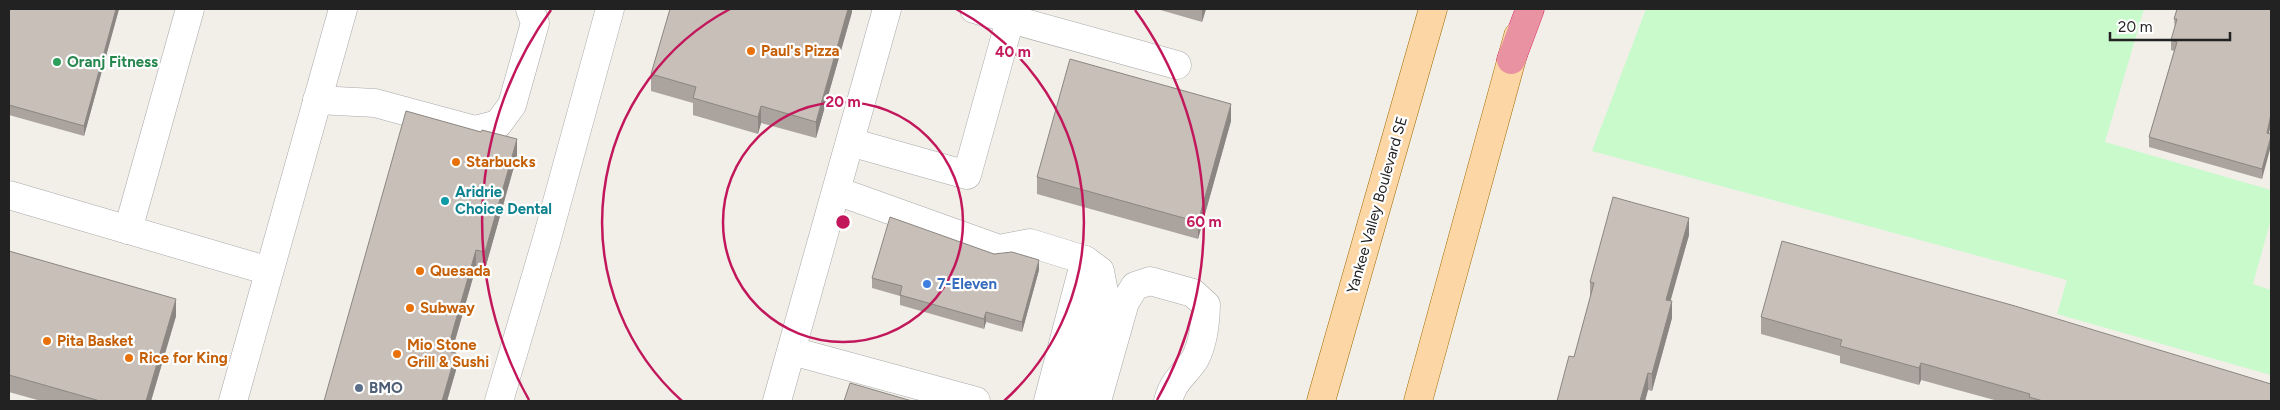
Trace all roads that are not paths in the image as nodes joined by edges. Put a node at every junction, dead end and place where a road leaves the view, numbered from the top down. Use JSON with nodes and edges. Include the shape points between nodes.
{"nodes":[{"id":1,"x":190,"y":9,"type":"edge"},
{"id":2,"x":343,"y":9,"type":"edge"},
{"id":3,"x":530,"y":9,"type":"edge"},
{"id":4,"x":610,"y":9,"type":"edge"},
{"id":5,"x":887,"y":9,"type":"edge"},
{"id":6,"x":974,"y":9,"type":"edge"},
{"id":7,"x":1433,"y":9,"type":"edge"},
{"id":8,"x":1525,"y":9,"type":"edge"},
{"id":9,"x":1530,"y":9,"type":"edge"},
{"id":10,"x":1012,"y":14,"type":"edge"},
{"id":11,"x":1511,"y":60,"type":"junction"},
{"id":12,"x":1177,"y":65,"type":"dead end"},
{"id":13,"x":317,"y":100,"type":"junction"},
{"id":14,"x":850,"y":142,"type":"junction"},
{"id":15,"x":837,"y":191,"type":"junction"},
{"id":16,"x":9,"y":195,"type":"edge"},
{"id":17,"x":128,"y":230,"type":"junction"},
{"id":18,"x":1086,"y":260,"type":"junction"},
{"id":19,"x":269,"y":271,"type":"junction"},
{"id":20,"x":792,"y":351,"type":"junction"},
{"id":21,"x":1322,"y":394,"type":"edge"},
{"id":22,"x":233,"y":401,"type":"edge"},
{"id":23,"x":499,"y":401,"type":"edge"},
{"id":24,"x":777,"y":401,"type":"edge"},
{"id":25,"x":976,"y":401,"type":"edge"},
{"id":26,"x":1048,"y":401,"type":"edge"},
{"id":27,"x":1074,"y":401,"type":"edge"},
{"id":28,"x":1097,"y":401,"type":"edge"},
{"id":29,"x":1168,"y":401,"type":"edge"},
{"id":30,"x":1418,"y":401,"type":"edge"}],
"edges":[{"from":1,"to":17,"type":"street"},
{"from":2,"to":13,"type":"street"},
{"from":3,"to":13,"type":"street","via":[[535,23],[512,105],[498,124],[475,130],[375,103]]},
{"from":4,"to":23,"type":"street"},
{"from":5,"to":14,"type":"street"},
{"from":6,"to":10,"type":"street"},
{"from":7,"to":21,"type":"main road","name":"Yankee Valley Boulevard SE"},
{"from":8,"to":11,"type":"main road"},
{"from":9,"to":11,"type":"highway"},
{"from":10,"to":12,"type":"street"},
{"from":10,"to":14,"type":"street","via":[[967,175]]},
{"from":11,"to":30,"type":"main road"},
{"from":13,"to":19,"type":"street"},
{"from":14,"to":15,"type":"street"},
{"from":15,"to":18,"type":"street","via":[[999,250],[1030,243]]},
{"from":15,"to":20,"type":"street"},
{"from":16,"to":17,"type":"street"},
{"from":17,"to":19,"type":"street"},
{"from":18,"to":26,"type":"street"},
{"from":18,"to":27,"type":"street","via":[[1100,271],[1104,292]]},
{"from":19,"to":22,"type":"street"},
{"from":20,"to":24,"type":"street"},
{"from":20,"to":25,"type":"street"},
{"from":28,"to":29,"type":"street","via":[[1125,302],[1135,286],[1150,281],[1193,293],[1206,305],[1206,321],[1195,358],[1172,385]]}]}
